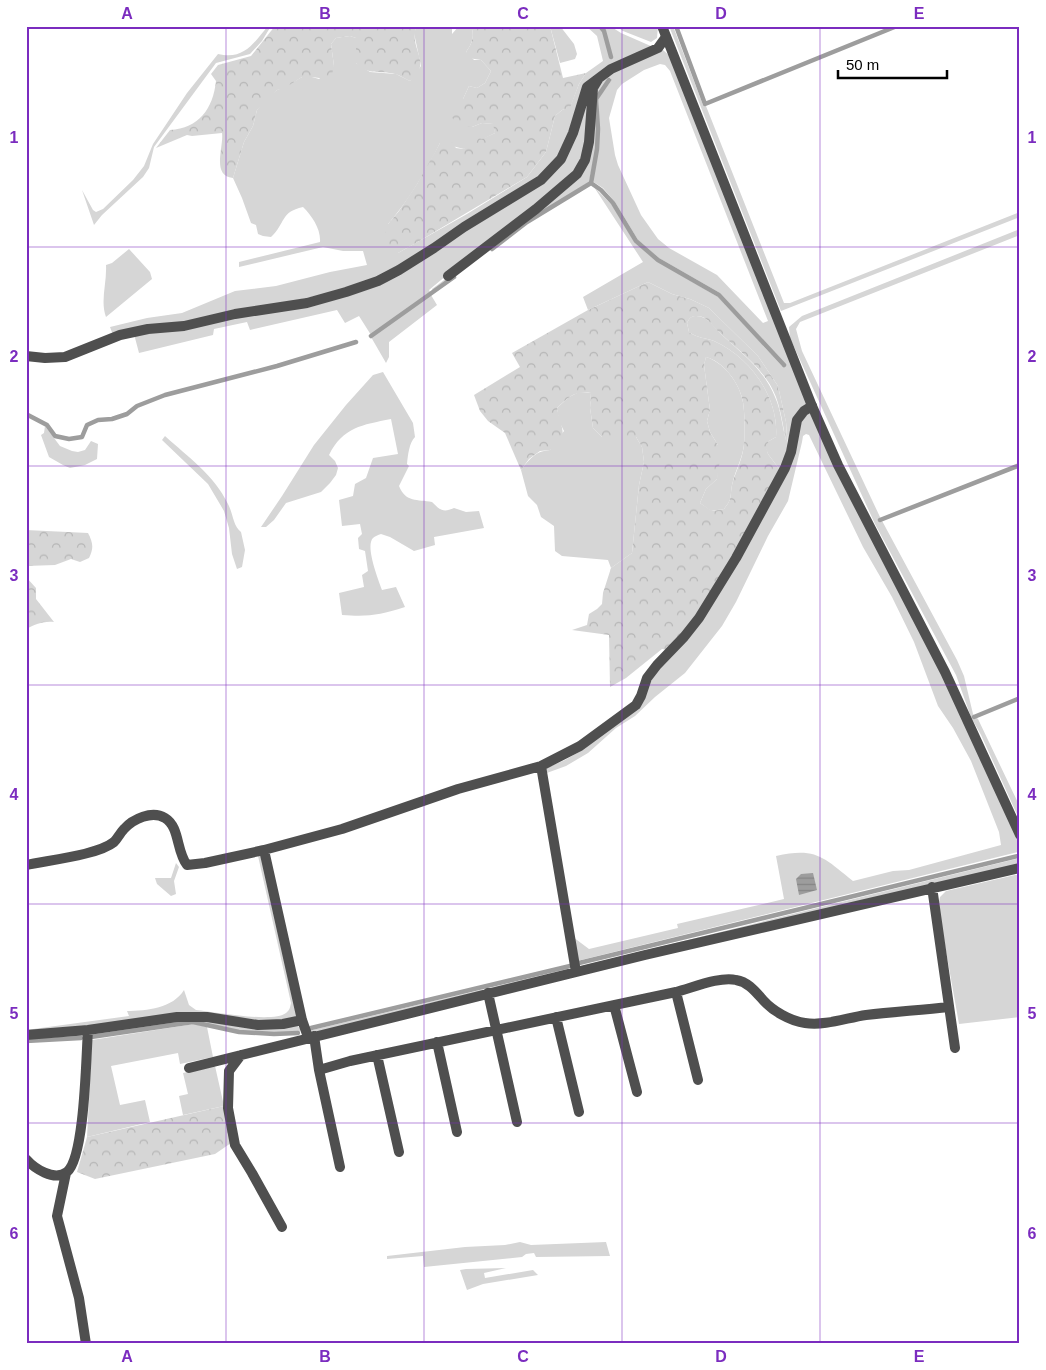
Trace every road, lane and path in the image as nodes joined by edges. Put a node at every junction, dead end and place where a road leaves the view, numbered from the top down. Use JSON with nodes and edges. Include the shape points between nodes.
{"nodes":[{"id":1,"x":662,"y":26,"type":"edge"},
{"id":2,"x":666,"y":37,"type":"junction"},
{"id":3,"x":599,"y":78,"type":"junction"},
{"id":4,"x":448,"y":276,"type":"dead end"},
{"id":5,"x":26,"y":356,"type":"edge"},
{"id":6,"x":812,"y":406,"type":"junction"},
{"id":7,"x":541,"y":766,"type":"junction"},
{"id":8,"x":1020,"y":835,"type":"edge"},
{"id":9,"x":264,"y":850,"type":"junction"},
{"id":10,"x":26,"y":865,"type":"edge"},
{"id":11,"x":1020,"y":868,"type":"edge"},
{"id":12,"x":932,"y":887,"type":"junction"},
{"id":13,"x":576,"y":972,"type":"junction"},
{"id":14,"x":676,"y":992,"type":"junction"},
{"id":15,"x":488,"y":993,"type":"junction"},
{"id":16,"x":614,"y":1005,"type":"junction"},
{"id":17,"x":949,"y":1008,"type":"junction"},
{"id":18,"x":556,"y":1017,"type":"junction"},
{"id":19,"x":302,"y":1020,"type":"junction"},
{"id":20,"x":88,"y":1030,"type":"junction"},
{"id":21,"x":496,"y":1030,"type":"junction"},
{"id":22,"x":26,"y":1035,"type":"edge"},
{"id":23,"x":311,"y":1037,"type":"junction"},
{"id":24,"x":437,"y":1042,"type":"junction"},
{"id":25,"x":955,"y":1048,"type":"dead end"},
{"id":26,"x":241,"y":1055,"type":"junction"},
{"id":27,"x":377,"y":1055,"type":"junction"},
{"id":28,"x":189,"y":1068,"type":"dead end"},
{"id":29,"x":318,"y":1070,"type":"junction"},
{"id":30,"x":698,"y":1080,"type":"dead end"},
{"id":31,"x":637,"y":1092,"type":"dead end"},
{"id":32,"x":579,"y":1112,"type":"dead end"},
{"id":33,"x":517,"y":1122,"type":"dead end"},
{"id":34,"x":457,"y":1132,"type":"dead end"},
{"id":35,"x":399,"y":1152,"type":"dead end"},
{"id":36,"x":26,"y":1159,"type":"edge"},
{"id":37,"x":340,"y":1167,"type":"dead end"},
{"id":38,"x":66,"y":1173,"type":"junction"},
{"id":39,"x":282,"y":1227,"type":"dead end"},
{"id":40,"x":86,"y":1344,"type":"edge"}],
"edges":[{"from":1,"to":2,"type":"street"},
{"from":2,"to":3,"type":"street","via":[[658,48],[611,69]]},
{"from":2,"to":6,"type":"street"},
{"from":3,"to":4,"type":"street","via":[[593,88],[585,160],[577,174]]},
{"from":3,"to":5,"type":"street","via":[[587,87],[562,160],[541,180],[378,281],[307,303],[120,335],[65,357]]},
{"from":6,"to":7,"type":"street","via":[[797,420],[791,452],[784,468],[736,558],[699,618],[647,678],[636,705],[580,746]]},
{"from":6,"to":8,"type":"street","via":[[838,465],[945,672]]},
{"from":7,"to":9,"type":"street"},
{"from":7,"to":13,"type":"street"},
{"from":9,"to":10,"type":"street","via":[[187,865],[175,829],[165,817],[146,815],[133,821],[116,841],[101,850]]},
{"from":9,"to":19,"type":"street"},
{"from":11,"to":12,"type":"street"},
{"from":12,"to":13,"type":"street"},
{"from":12,"to":17,"type":"street"},
{"from":13,"to":15,"type":"street"},
{"from":14,"to":16,"type":"street"},
{"from":14,"to":17,"type":"street","via":[[723,980],[736,980],[755,990],[774,1010],[795,1020],[814,1024],[867,1015]]},
{"from":14,"to":30,"type":"street"},
{"from":15,"to":21,"type":"street"},
{"from":15,"to":23,"type":"street"},
{"from":16,"to":18,"type":"street"},
{"from":16,"to":31,"type":"street"},
{"from":17,"to":25,"type":"street"},
{"from":18,"to":21,"type":"street"},
{"from":18,"to":32,"type":"street"},
{"from":19,"to":20,"type":"street","via":[[258,1025],[207,1017],[177,1017]]},
{"from":19,"to":23,"type":"street"},
{"from":20,"to":22,"type":"street"},
{"from":20,"to":38,"type":"street","via":[[83,1110],[76,1155]]},
{"from":21,"to":24,"type":"street"},
{"from":21,"to":33,"type":"street"},
{"from":23,"to":26,"type":"street"},
{"from":23,"to":29,"type":"street"},
{"from":24,"to":27,"type":"street"},
{"from":24,"to":34,"type":"street"},
{"from":26,"to":28,"type":"street"},
{"from":26,"to":39,"type":"street","via":[[229,1071],[228,1108],[234,1145]]},
{"from":27,"to":29,"type":"street"},
{"from":27,"to":35,"type":"street"},
{"from":29,"to":37,"type":"street"},
{"from":36,"to":38,"type":"street","via":[[44,1172],[56,1176]]},
{"from":38,"to":40,"type":"street","via":[[57,1216],[79,1298]]}]}
